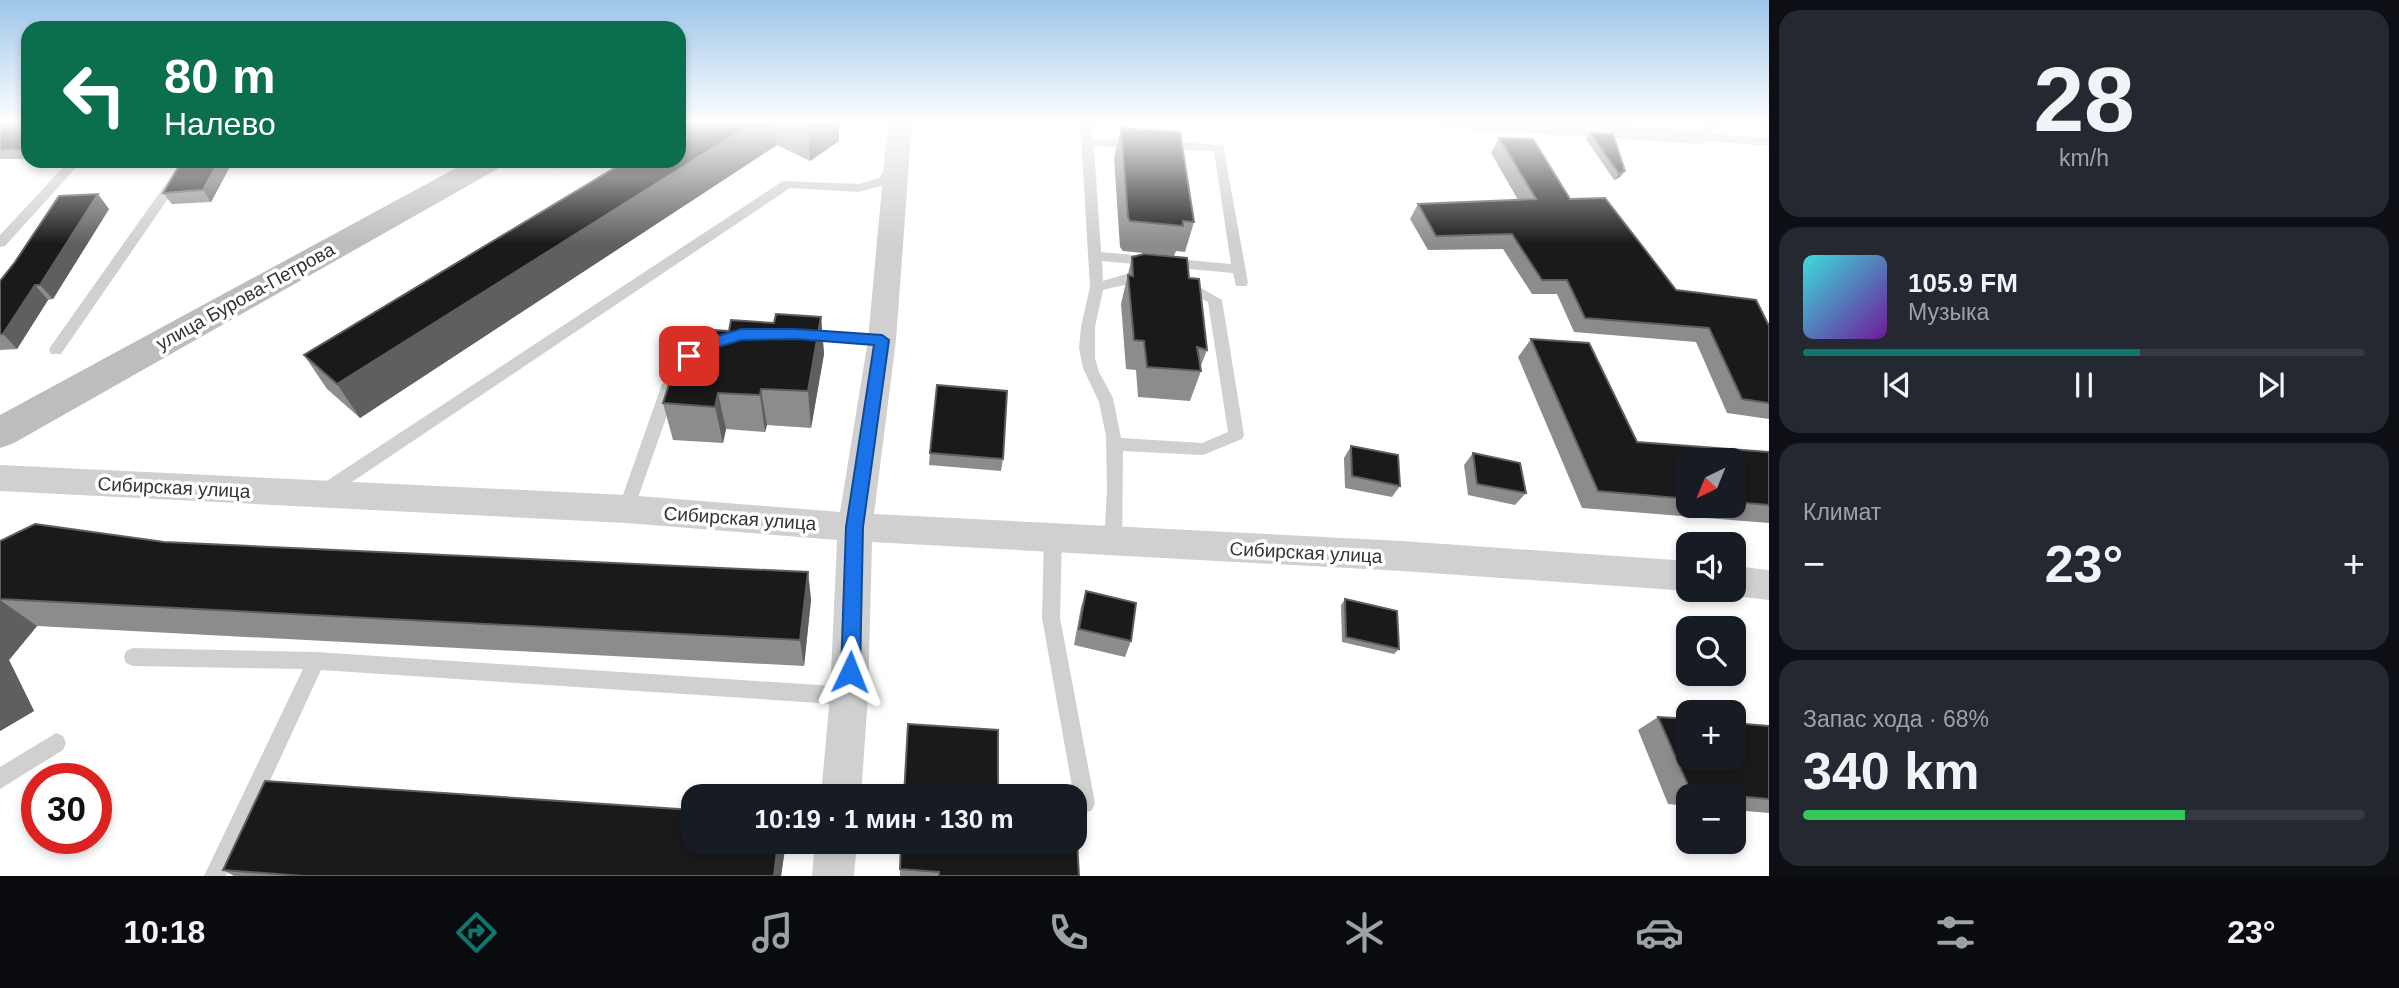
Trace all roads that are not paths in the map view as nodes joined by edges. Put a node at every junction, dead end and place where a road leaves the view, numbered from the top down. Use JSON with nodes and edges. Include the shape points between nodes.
{"nodes":[{"id":1,"x":895,"y":162,"type":"edge"},
{"id":2,"x":896,"y":162,"type":"edge"},
{"id":3,"x":1089,"y":162,"type":"edge"},
{"id":4,"x":1221,"y":162,"type":"edge"},
{"id":5,"x":70,"y":168,"type":"edge"},
{"id":6,"x":183,"y":168,"type":"edge"},
{"id":7,"x":478,"y":168,"type":"edge"},
{"id":8,"x":0,"y":243,"type":"edge"},
{"id":9,"x":1095,"y":256,"type":"junction"},
{"id":10,"x":1097,"y":288,"type":"junction"},
{"id":11,"x":782,"y":334,"type":"edge"},
{"id":12,"x":882,"y":340,"type":"junction"},
{"id":13,"x":56,"y":350,"type":"dead end"},
{"id":14,"x":676,"y":366,"type":"edge"},
{"id":15,"x":0,"y":433,"type":"edge"},
{"id":16,"x":1113,"y":444,"type":"junction"},
{"id":17,"x":0,"y":478,"type":"edge"},
{"id":18,"x":320,"y":494,"type":"junction"},
{"id":19,"x":626,"y":509,"type":"junction"},
{"id":20,"x":855,"y":527,"type":"junction"},
{"id":21,"x":1054,"y":538,"type":"junction"},
{"id":22,"x":1112,"y":543,"type":"junction"},
{"id":23,"x":1676,"y":575,"type":"edge"},
{"id":24,"x":1746,"y":582,"type":"edge"},
{"id":25,"x":1769,"y":585,"type":"edge"},
{"id":26,"x":133,"y":657,"type":"dead end"},
{"id":27,"x":316,"y":661,"type":"junction"},
{"id":28,"x":849,"y":696,"type":"junction"},
{"id":29,"x":56,"y":743,"type":"dead end"},
{"id":30,"x":0,"y":779,"type":"edge"},
{"id":31,"x":842,"y":784,"type":"edge"},
{"id":32,"x":1082,"y":784,"type":"edge"},
{"id":33,"x":835,"y":854,"type":"edge"},
{"id":34,"x":215,"y":876,"type":"edge"},
{"id":35,"x":833,"y":876,"type":"edge"}],
"edges":[{"from":1,"to":18,"type":"lane","via":[[884,181],[859,188],[787,184]]},
{"from":2,"to":12,"type":"street"},
{"from":3,"to":9,"type":"lane"},
{"from":4,"to":9,"type":"lane","via":[[1240,276]]},
{"from":5,"to":8,"type":"lane"},
{"from":6,"to":13,"type":"lane"},
{"from":7,"to":15,"type":"main road","name":"улица Бурова-Петрова"},
{"from":9,"to":10,"type":"lane"},
{"from":10,"to":16,"type":"lane","via":[[1087,327],[1089,366],[1107,401]]},
{"from":10,"to":16,"type":"lane","via":[[1136,276],[1183,282],[1215,300],[1236,435],[1203,449]]},
{"from":11,"to":12,"type":"lane"},
{"from":12,"to":20,"type":"street"},
{"from":14,"to":19,"type":"lane"},
{"from":16,"to":22,"type":"lane","via":[[1117,484]]},
{"from":17,"to":18,"type":"street","name":"Сибирская улица"},
{"from":18,"to":19,"type":"street","name":"Сибирская улица"},
{"from":19,"to":20,"type":"street","name":"Сибирская улица"},
{"from":20,"to":21,"type":"street","name":"Сибирская улица"},
{"from":20,"to":28,"type":"street"},
{"from":21,"to":22,"type":"street","name":"Сибирская улица"},
{"from":21,"to":32,"type":"lane","via":[[1051,618]]},
{"from":22,"to":23,"type":"street","name":"Сибирская улица"},
{"from":24,"to":25,"type":"street"},
{"from":26,"to":27,"type":"lane"},
{"from":27,"to":28,"type":"lane"},
{"from":27,"to":34,"type":"lane"},
{"from":28,"to":31,"type":"street"},
{"from":29,"to":30,"type":"lane"},
{"from":33,"to":35,"type":"street"}]}
